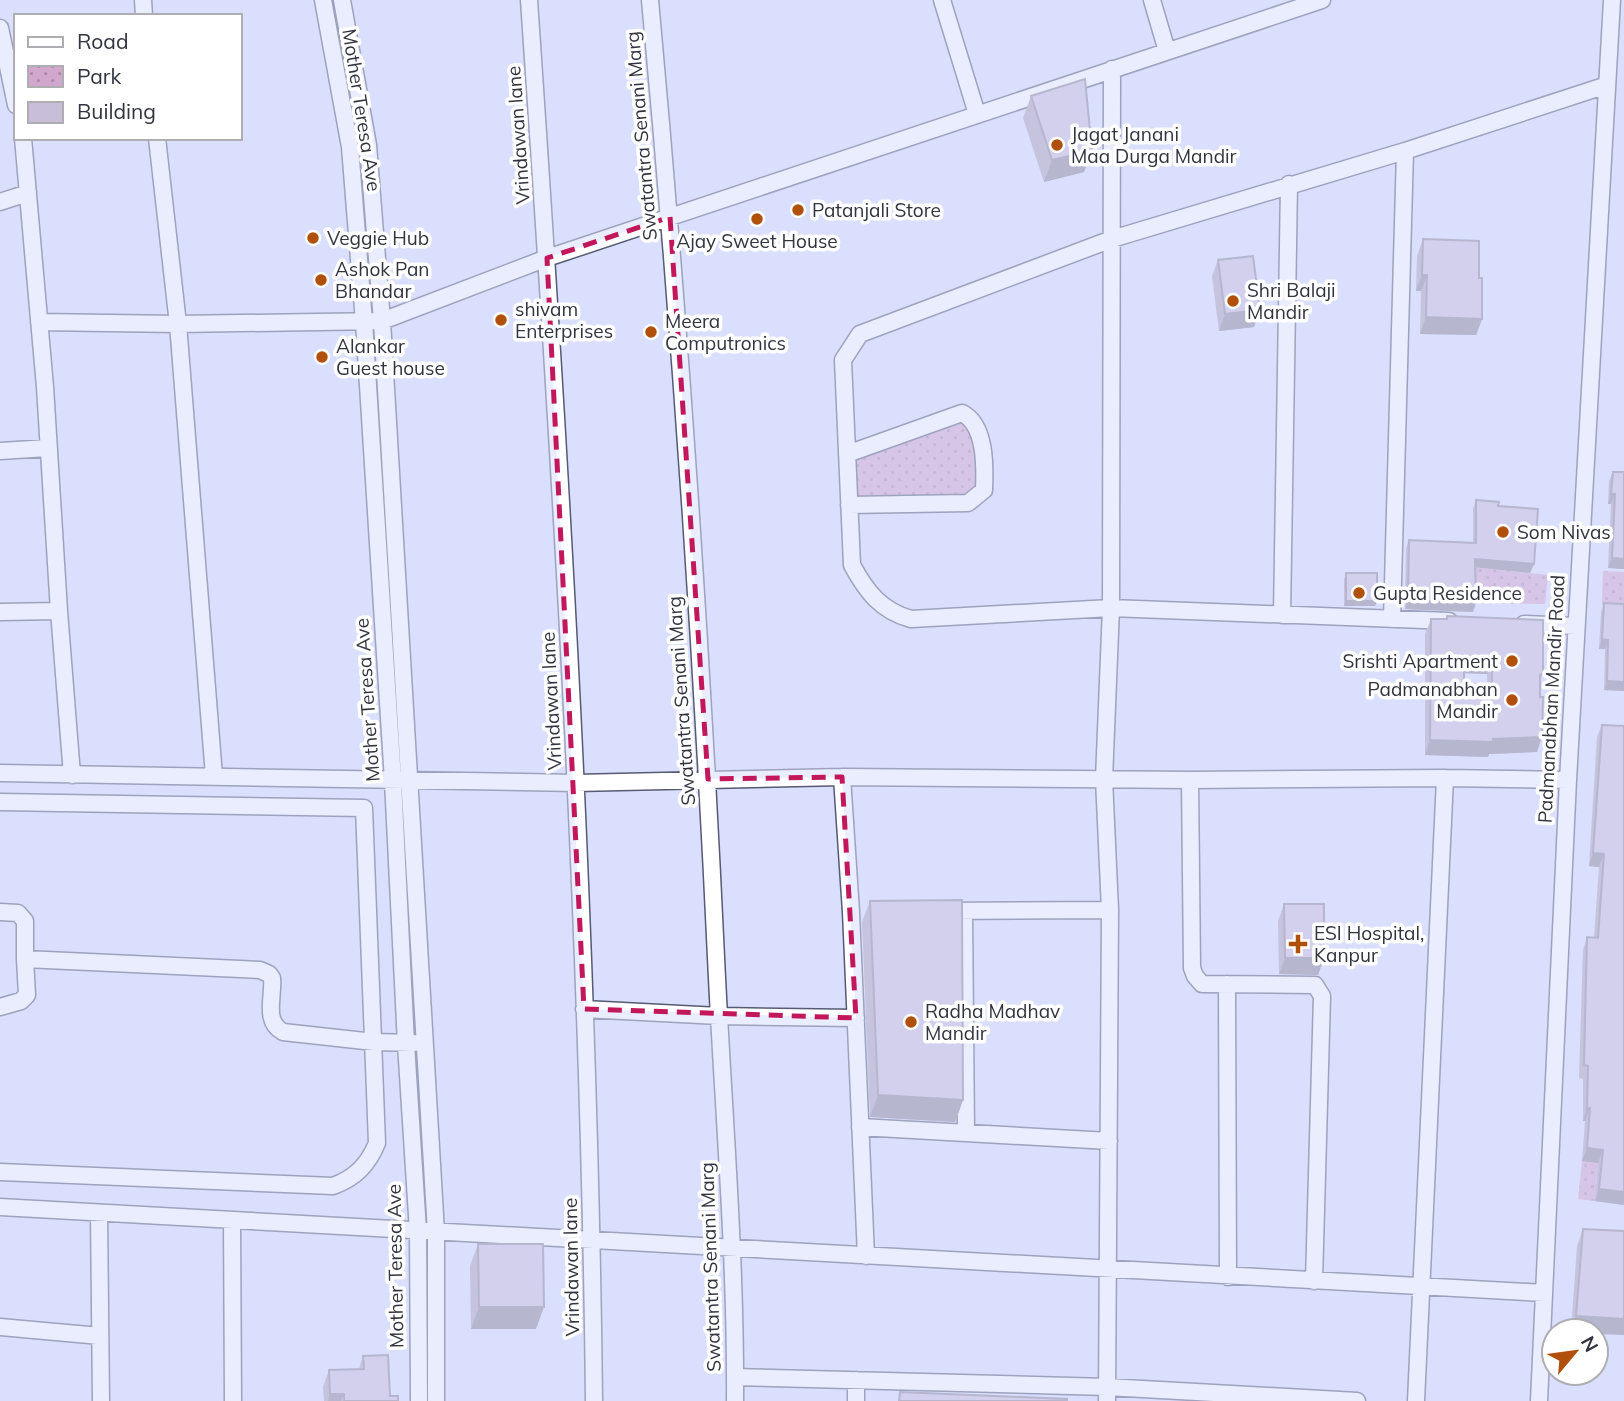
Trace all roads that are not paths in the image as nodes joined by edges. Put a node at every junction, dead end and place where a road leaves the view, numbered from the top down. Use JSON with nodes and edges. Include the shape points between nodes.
{"nodes":[{"id":1,"x":323,"y":0,"type":"edge"},
{"id":2,"x":342,"y":0,"type":"edge"},
{"id":3,"x":529,"y":0,"type":"edge"},
{"id":4,"x":650,"y":0,"type":"edge"},
{"id":5,"x":942,"y":0,"type":"edge"},
{"id":6,"x":1152,"y":0,"type":"edge"},
{"id":7,"x":1322,"y":0,"type":"edge"},
{"id":8,"x":1612,"y":0,"type":"edge"},
{"id":9,"x":0,"y":31,"type":"edge"},
{"id":10,"x":1167,"y":51,"type":"junction"},
{"id":11,"x":1112,"y":69,"type":"junction"},
{"id":12,"x":1607,"y":85,"type":"junction"},
{"id":13,"x":14,"y":96,"type":"edge"},
{"id":14,"x":977,"y":114,"type":"junction"},
{"id":15,"x":23,"y":140,"type":"edge"},
{"id":16,"x":157,"y":140,"type":"edge"},
{"id":17,"x":1405,"y":150,"type":"junction"},
{"id":18,"x":1289,"y":184,"type":"junction"},
{"id":19,"x":28,"y":193,"type":"junction"},
{"id":20,"x":0,"y":202,"type":"edge"},
{"id":21,"x":670,"y":217,"type":"junction"},
{"id":22,"x":1112,"y":239,"type":"junction"},
{"id":23,"x":547,"y":258,"type":"junction"},
{"id":24,"x":364,"y":321,"type":"junction"},
{"id":25,"x":382,"y":321,"type":"junction"},
{"id":26,"x":39,"y":322,"type":"junction"},
{"id":27,"x":178,"y":324,"type":"junction"},
{"id":28,"x":48,"y":448,"type":"junction"},
{"id":29,"x":0,"y":451,"type":"edge"},
{"id":30,"x":847,"y":454,"type":"junction"},
{"id":31,"x":849,"y":505,"type":"junction"},
{"id":32,"x":1111,"y":608,"type":"junction"},
{"id":33,"x":58,"y":611,"type":"junction"},
{"id":34,"x":0,"y":612,"type":"edge"},
{"id":35,"x":1282,"y":615,"type":"junction"},
{"id":36,"x":1392,"y":619,"type":"junction"},
{"id":37,"x":1471,"y":622,"type":"edge"},
{"id":38,"x":1511,"y":624,"type":"edge"},
{"id":39,"x":1576,"y":626,"type":"junction"},
{"id":40,"x":0,"y":773,"type":"edge"},
{"id":41,"x":72,"y":775,"type":"junction"},
{"id":42,"x":214,"y":776,"type":"junction"},
{"id":43,"x":842,"y":777,"type":"junction"},
{"id":44,"x":1445,"y":778,"type":"junction"},
{"id":45,"x":708,"y":779,"type":"junction"},
{"id":46,"x":1104,"y":779,"type":"junction"},
{"id":47,"x":401,"y":780,"type":"junction"},
{"id":48,"x":1190,"y":780,"type":"junction"},
{"id":49,"x":1567,"y":780,"type":"junction"},
{"id":50,"x":576,"y":783,"type":"junction"},
{"id":51,"x":0,"y":802,"type":"edge"},
{"id":52,"x":1110,"y":910,"type":"junction"},
{"id":53,"x":926,"y":911,"type":"edge"},
{"id":54,"x":964,"y":911,"type":"junction"},
{"id":55,"x":0,"y":912,"type":"edge"},
{"id":56,"x":25,"y":959,"type":"junction"},
{"id":57,"x":1227,"y":984,"type":"junction"},
{"id":58,"x":0,"y":1007,"type":"edge"},
{"id":59,"x":583,"y":1009,"type":"junction"},
{"id":60,"x":719,"y":1016,"type":"junction"},
{"id":61,"x":856,"y":1018,"type":"junction"},
{"id":62,"x":373,"y":1042,"type":"junction"},
{"id":63,"x":425,"y":1042,"type":"junction"},
{"id":64,"x":405,"y":1044,"type":"junction"},
{"id":65,"x":860,"y":1128,"type":"junction"},
{"id":66,"x":966,"y":1133,"type":"junction"},
{"id":67,"x":1109,"y":1141,"type":"junction"},
{"id":68,"x":0,"y":1172,"type":"edge"},
{"id":69,"x":0,"y":1207,"type":"edge"},
{"id":70,"x":99,"y":1213,"type":"junction"},
{"id":71,"x":232,"y":1220,"type":"junction"},
{"id":72,"x":418,"y":1231,"type":"junction"},
{"id":73,"x":436,"y":1232,"type":"junction"},
{"id":74,"x":593,"y":1241,"type":"junction"},
{"id":75,"x":732,"y":1249,"type":"junction"},
{"id":76,"x":866,"y":1256,"type":"junction"},
{"id":77,"x":1108,"y":1269,"type":"junction"},
{"id":78,"x":1228,"y":1277,"type":"junction"},
{"id":79,"x":1314,"y":1280,"type":"junction"},
{"id":80,"x":1420,"y":1286,"type":"junction"},
{"id":81,"x":1544,"y":1293,"type":"junction"},
{"id":82,"x":0,"y":1327,"type":"edge"},
{"id":83,"x":100,"y":1336,"type":"junction"},
{"id":84,"x":735,"y":1377,"type":"junction"},
{"id":85,"x":856,"y":1380,"type":"junction"},
{"id":86,"x":1107,"y":1394,"type":"edge"},
{"id":87,"x":101,"y":1401,"type":"edge"},
{"id":88,"x":233,"y":1401,"type":"edge"},
{"id":89,"x":419,"y":1401,"type":"edge"},
{"id":90,"x":436,"y":1401,"type":"edge"},
{"id":91,"x":594,"y":1401,"type":"edge"},
{"id":92,"x":735,"y":1401,"type":"edge"},
{"id":93,"x":856,"y":1401,"type":"edge"},
{"id":94,"x":1357,"y":1401,"type":"edge"},
{"id":95,"x":1416,"y":1401,"type":"edge"},
{"id":96,"x":1539,"y":1401,"type":"edge"}],
"edges":[{"from":1,"to":24,"type":"street","name":"Mother Teresa Ave","via":[[350,147]]},
{"from":2,"to":25,"type":"street","via":[[368,145]]},
{"from":3,"to":23,"type":"street","name":"Vrindawan lane"},
{"from":4,"to":21,"type":"street","name":"Swatantra Senani Marg"},
{"from":5,"to":14,"type":"street"},
{"from":6,"to":10,"type":"street"},
{"from":7,"to":10,"type":"street"},
{"from":8,"to":12,"type":"street","name":"Padmanabhan Mandir Road"},
{"from":9,"to":13,"type":"street"},
{"from":10,"to":11,"type":"street"},
{"from":11,"to":14,"type":"street"},
{"from":11,"to":22,"type":"street"},
{"from":12,"to":17,"type":"street"},
{"from":12,"to":39,"type":"street","name":"Padmanabhan Mandir Road"},
{"from":14,"to":21,"type":"street"},
{"from":15,"to":19,"type":"street"},
{"from":16,"to":27,"type":"street"},
{"from":17,"to":18,"type":"street"},
{"from":17,"to":36,"type":"street"},
{"from":18,"to":22,"type":"street"},
{"from":18,"to":35,"type":"street"},
{"from":19,"to":20,"type":"street"},
{"from":19,"to":26,"type":"street"},
{"from":21,"to":23,"type":"street"},
{"from":21,"to":45,"type":"street","name":"Swatantra Senani Marg"},
{"from":22,"to":30,"type":"street","via":[[860,334],[843,360]]},
{"from":22,"to":32,"type":"street"},
{"from":23,"to":25,"type":"street"},
{"from":23,"to":50,"type":"street","name":"Vrindawan lane"},
{"from":24,"to":25,"type":"street"},
{"from":24,"to":27,"type":"street"},
{"from":24,"to":47,"type":"street","name":"Mother Teresa Ave"},
{"from":25,"to":47,"type":"street"},
{"from":26,"to":27,"type":"street"},
{"from":26,"to":28,"type":"street"},
{"from":27,"to":42,"type":"street"},
{"from":28,"to":29,"type":"street"},
{"from":28,"to":33,"type":"street"},
{"from":30,"to":31,"type":"street"},
{"from":30,"to":31,"type":"street","via":[[962,413],[975,423],[985,466],[984,490],[968,503]]},
{"from":31,"to":32,"type":"street","via":[[852,565],[865,589],[897,615],[912,619]]},
{"from":32,"to":35,"type":"street"},
{"from":32,"to":46,"type":"street"},
{"from":33,"to":34,"type":"street"},
{"from":33,"to":41,"type":"street"},
{"from":35,"to":36,"type":"street"},
{"from":36,"to":37,"type":"street"},
{"from":38,"to":39,"type":"street"},
{"from":39,"to":49,"type":"street","name":"Padmanabhan Mandir Road"},
{"from":40,"to":41,"type":"street"},
{"from":41,"to":42,"type":"street"},
{"from":42,"to":47,"type":"street"},
{"from":43,"to":45,"type":"street"},
{"from":43,"to":46,"type":"street"},
{"from":43,"to":61,"type":"street","via":[[857,912]]},
{"from":44,"to":48,"type":"street"},
{"from":44,"to":49,"type":"street"},
{"from":44,"to":80,"type":"street"},
{"from":45,"to":50,"type":"street"},
{"from":45,"to":60,"type":"street","name":"Swatantra Senani Marg"},
{"from":46,"to":48,"type":"street"},
{"from":46,"to":52,"type":"street"},
{"from":47,"to":50,"type":"street"},
{"from":47,"to":63,"type":"street"},
{"from":47,"to":64,"type":"street","name":"Mother Teresa Ave"},
{"from":48,"to":57,"type":"street","via":[[1192,968],[1202,984]]},
{"from":49,"to":81,"type":"street","name":"Padmanabhan Mandir Road"},
{"from":50,"to":59,"type":"street","name":"Vrindawan lane"},
{"from":51,"to":62,"type":"street","via":[[364,808]]},
{"from":52,"to":54,"type":"street"},
{"from":52,"to":67,"type":"street"},
{"from":53,"to":54,"type":"street"},
{"from":54,"to":66,"type":"street"},
{"from":55,"to":56,"type":"street","via":[[18,913],[25,921]]},
{"from":56,"to":58,"type":"street","via":[[27,995]]},
{"from":56,"to":62,"type":"street","via":[[265,971],[272,978],[271,1018],[279,1030]]},
{"from":57,"to":78,"type":"street"},
{"from":57,"to":79,"type":"street","via":[[1315,985],[1322,996]]},
{"from":59,"to":60,"type":"street"},
{"from":59,"to":74,"type":"street","name":"Vrindawan lane"},
{"from":60,"to":61,"type":"street"},
{"from":60,"to":75,"type":"street","name":"Swatantra Senani Marg"},
{"from":61,"to":65,"type":"street"},
{"from":62,"to":64,"type":"street"},
{"from":62,"to":68,"type":"street","via":[[377,1143],[370,1161],[346,1182],[333,1186]]},
{"from":63,"to":64,"type":"street"},
{"from":63,"to":73,"type":"street"},
{"from":64,"to":72,"type":"street","name":"Mother Teresa Ave"},
{"from":65,"to":66,"type":"street"},
{"from":65,"to":76,"type":"street"},
{"from":66,"to":67,"type":"street"},
{"from":67,"to":77,"type":"street"},
{"from":69,"to":70,"type":"street"},
{"from":70,"to":71,"type":"street"},
{"from":70,"to":83,"type":"street"},
{"from":71,"to":72,"type":"street"},
{"from":71,"to":88,"type":"street"},
{"from":72,"to":73,"type":"street"},
{"from":72,"to":89,"type":"street","name":"Mother Teresa Ave"},
{"from":73,"to":74,"type":"street"},
{"from":73,"to":90,"type":"street"},
{"from":74,"to":75,"type":"street"},
{"from":74,"to":91,"type":"street","name":"Vrindawan lane"},
{"from":75,"to":76,"type":"street"},
{"from":75,"to":84,"type":"street","name":"Swatantra Senani Marg"},
{"from":76,"to":77,"type":"street"},
{"from":77,"to":78,"type":"street"},
{"from":77,"to":86,"type":"street"},
{"from":78,"to":79,"type":"street"},
{"from":79,"to":80,"type":"street"},
{"from":80,"to":81,"type":"street"},
{"from":80,"to":95,"type":"street"},
{"from":81,"to":96,"type":"street","name":"Padmanabhan Mandir Road"},
{"from":82,"to":83,"type":"street"},
{"from":83,"to":87,"type":"street"},
{"from":84,"to":85,"type":"street"},
{"from":84,"to":92,"type":"street","name":"Swatantra Senani Marg"},
{"from":85,"to":86,"type":"street"},
{"from":85,"to":93,"type":"street"},
{"from":86,"to":94,"type":"street"}]}
